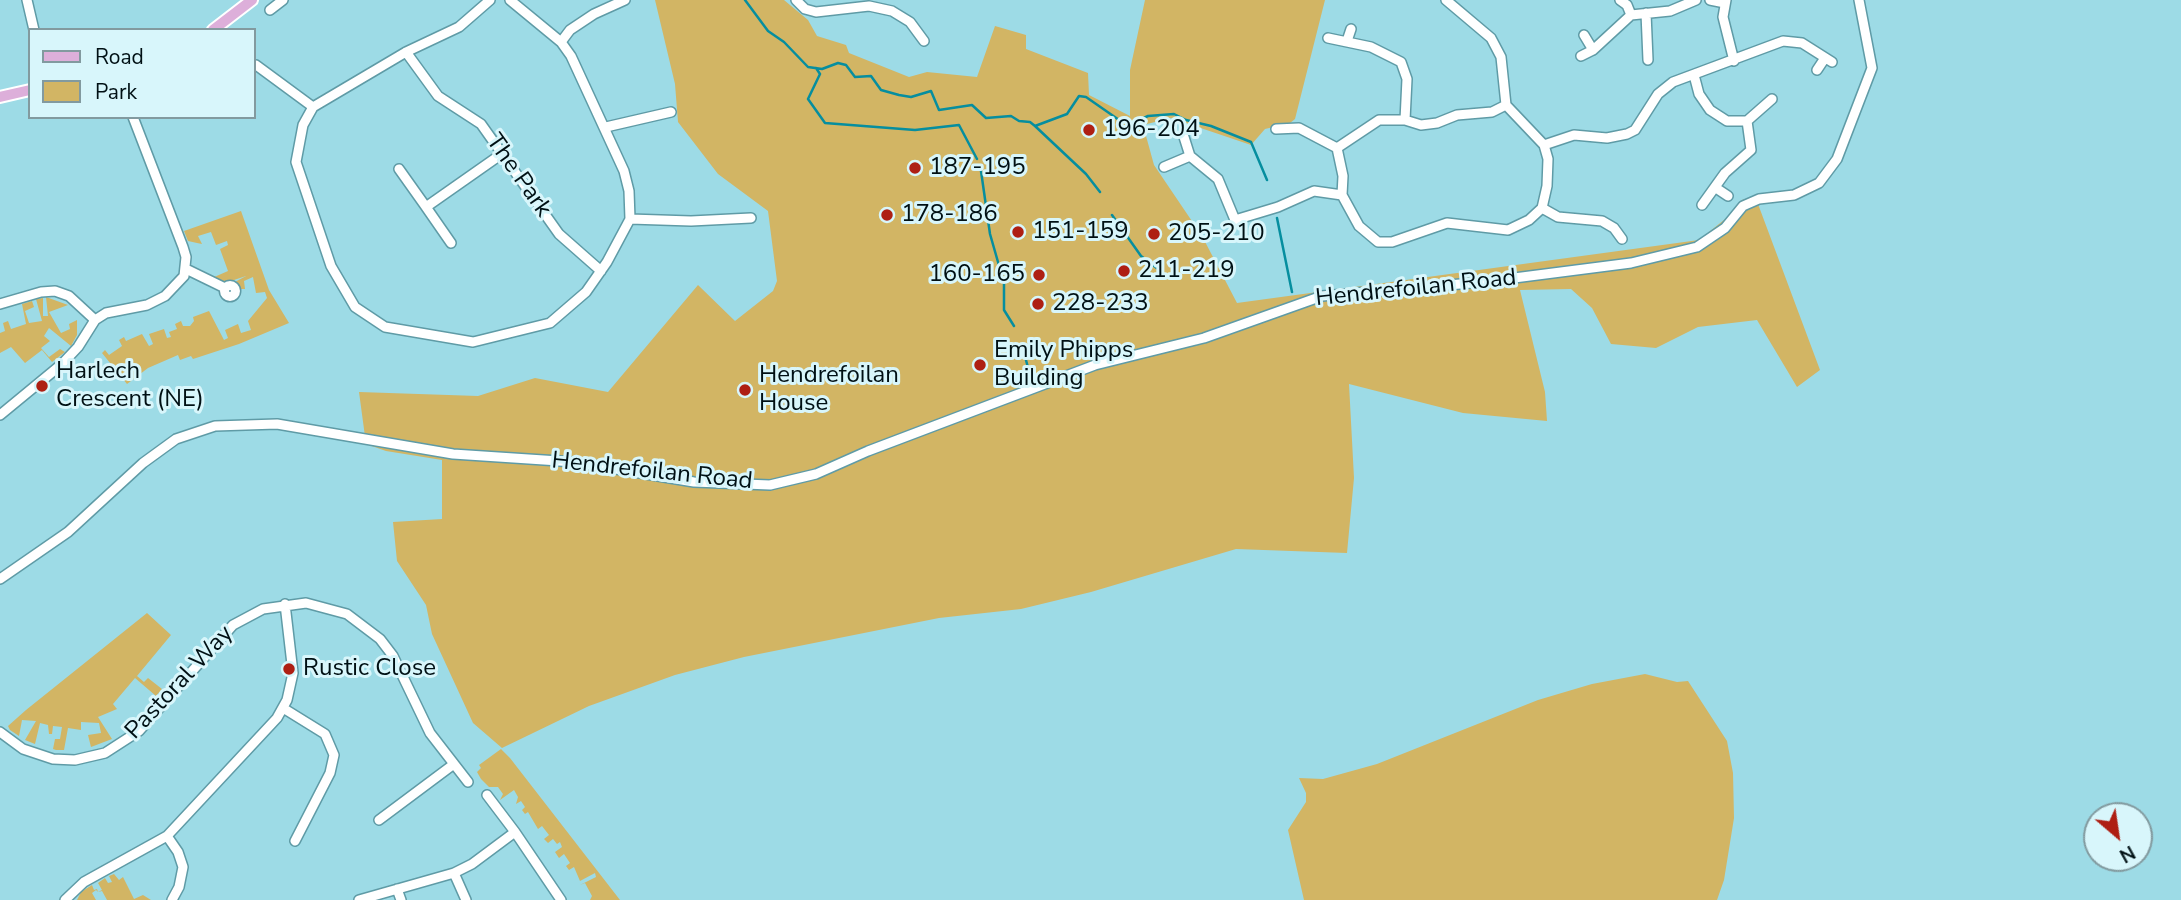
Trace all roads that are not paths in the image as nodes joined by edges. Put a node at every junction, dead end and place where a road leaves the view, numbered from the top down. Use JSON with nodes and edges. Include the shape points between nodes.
{"nodes":[{"id":1,"x":27,"y":0,"type":"edge"},
{"id":2,"x":252,"y":0,"type":"edge"},
{"id":3,"x":283,"y":0,"type":"edge"},
{"id":4,"x":490,"y":0,"type":"edge"},
{"id":5,"x":510,"y":0,"type":"edge"},
{"id":6,"x":625,"y":0,"type":"edge"},
{"id":7,"x":796,"y":0,"type":"edge"},
{"id":8,"x":1446,"y":0,"type":"edge"},
{"id":9,"x":1620,"y":0,"type":"edge"},
{"id":10,"x":1654,"y":0,"type":"edge"},
{"id":11,"x":1696,"y":0,"type":"edge"},
{"id":12,"x":1710,"y":0,"type":"edge"},
{"id":13,"x":1858,"y":0,"type":"edge"},
{"id":14,"x":1725,"y":2,"type":"edge"},
{"id":15,"x":239,"y":4,"type":"edge"},
{"id":16,"x":270,"y":10,"type":"dead end"},
{"id":17,"x":1650,"y":13,"type":"junction"},
{"id":18,"x":1631,"y":15,"type":"junction"},
{"id":19,"x":34,"y":28,"type":"edge"},
{"id":20,"x":215,"y":28,"type":"edge"},
{"id":21,"x":1351,"y":29,"type":"dead end"},
{"id":22,"x":1584,"y":35,"type":"dead end"},
{"id":23,"x":1328,"y":38,"type":"dead end"},
{"id":24,"x":924,"y":41,"type":"dead end"},
{"id":25,"x":1347,"y":41,"type":"junction"},
{"id":26,"x":561,"y":42,"type":"junction"},
{"id":27,"x":1593,"y":50,"type":"junction"},
{"id":28,"x":406,"y":52,"type":"junction"},
{"id":29,"x":1581,"y":56,"type":"dead end"},
{"id":30,"x":1648,"y":60,"type":"dead end"},
{"id":31,"x":1734,"y":61,"type":"junction"},
{"id":32,"x":256,"y":65,"type":"dead end"},
{"id":33,"x":1817,"y":71,"type":"dead end"},
{"id":34,"x":1694,"y":75,"type":"junction"},
{"id":35,"x":28,"y":90,"type":"edge"},
{"id":36,"x":0,"y":97,"type":"edge"},
{"id":37,"x":1772,"y":99,"type":"dead end"},
{"id":38,"x":1506,"y":105,"type":"junction"},
{"id":39,"x":313,"y":107,"type":"junction"},
{"id":40,"x":671,"y":112,"type":"dead end"},
{"id":41,"x":135,"y":119,"type":"edge"},
{"id":42,"x":1405,"y":120,"type":"junction"},
{"id":43,"x":1747,"y":121,"type":"junction"},
{"id":44,"x":1280,"y":126,"type":"dead end"},
{"id":45,"x":606,"y":127,"type":"junction"},
{"id":46,"x":1184,"y":137,"type":"dead end"},
{"id":47,"x":1544,"y":145,"type":"junction"},
{"id":48,"x":1337,"y":148,"type":"junction"},
{"id":49,"x":503,"y":153,"type":"junction"},
{"id":50,"x":1190,"y":156,"type":"junction"},
{"id":51,"x":1164,"y":167,"type":"dead end"},
{"id":52,"x":399,"y":169,"type":"dead end"},
{"id":53,"x":1716,"y":188,"type":"junction"},
{"id":54,"x":1342,"y":195,"type":"junction"},
{"id":55,"x":1728,"y":196,"type":"dead end"},
{"id":56,"x":1702,"y":205,"type":"dead end"},
{"id":57,"x":426,"y":207,"type":"junction"},
{"id":58,"x":1542,"y":208,"type":"junction"},
{"id":59,"x":751,"y":218,"type":"dead end"},
{"id":60,"x":630,"y":219,"type":"junction"},
{"id":61,"x":1623,"y":221,"type":"dead end"},
{"id":62,"x":1614,"y":228,"type":"junction"},
{"id":63,"x":1622,"y":239,"type":"dead end"},
{"id":64,"x":451,"y":243,"type":"dead end"},
{"id":65,"x":186,"y":269,"type":"junction"},
{"id":66,"x":601,"y":271,"type":"junction"},
{"id":67,"x":225,"y":288,"type":"dead end"},
{"id":68,"x":0,"y":304,"type":"edge"},
{"id":69,"x":95,"y":320,"type":"junction"},
{"id":70,"x":0,"y":415,"type":"edge"},
{"id":71,"x":0,"y":579,"type":"edge"},
{"id":72,"x":285,"y":604,"type":"junction"},
{"id":73,"x":283,"y":708,"type":"junction"},
{"id":74,"x":0,"y":732,"type":"edge"},
{"id":75,"x":454,"y":764,"type":"junction"},
{"id":76,"x":468,"y":782,"type":"dead end"},
{"id":77,"x":487,"y":794,"type":"dead end"},
{"id":78,"x":379,"y":820,"type":"dead end"},
{"id":79,"x":515,"y":832,"type":"junction"},
{"id":80,"x":167,"y":836,"type":"junction"},
{"id":81,"x":295,"y":841,"type":"dead end"},
{"id":82,"x":454,"y":873,"type":"junction"},
{"id":83,"x":397,"y":889,"type":"junction"},
{"id":84,"x":65,"y":900,"type":"edge"},
{"id":85,"x":172,"y":900,"type":"edge"},
{"id":86,"x":359,"y":900,"type":"edge"},
{"id":87,"x":401,"y":900,"type":"edge"},
{"id":88,"x":466,"y":900,"type":"edge"},
{"id":89,"x":561,"y":900,"type":"edge"}],
"edges":[{"from":1,"to":19,"type":"street"},
{"from":2,"to":15,"type":"main road"},
{"from":3,"to":16,"type":"street"},
{"from":4,"to":28,"type":"street","via":[[459,27]]},
{"from":5,"to":26,"type":"street"},
{"from":6,"to":26,"type":"street","via":[[594,14]]},
{"from":7,"to":24,"type":"street","via":[[816,12],[869,6],[892,11],[910,22]]},
{"from":8,"to":38,"type":"street","via":[[1482,28],[1497,47]]},
{"from":9,"to":18,"type":"street"},
{"from":10,"to":17,"type":"street"},
{"from":11,"to":17,"type":"street","via":[[1670,11]]},
{"from":12,"to":14,"type":"street"},
{"from":13,"to":71,"type":"street","name":"Hendrefoilan Road","via":[[1872,68],[1837,159],[1819,183],[1794,195],[1743,206],[1725,228],[1697,247],[1631,263],[1322,296],[1204,338],[1096,365],[816,474],[769,485],[694,482],[574,462],[453,454],[277,424],[215,426],[176,439],[68,532]]},
{"from":14,"to":31,"type":"street","via":[[1723,17]]},
{"from":15,"to":20,"type":"main road"},
{"from":17,"to":18,"type":"street"},
{"from":17,"to":30,"type":"street"},
{"from":18,"to":27,"type":"street"},
{"from":21,"to":25,"type":"street"},
{"from":22,"to":27,"type":"street"},
{"from":23,"to":25,"type":"street"},
{"from":25,"to":42,"type":"street","via":[[1401,62],[1407,79]]},
{"from":26,"to":45,"type":"street"},
{"from":27,"to":29,"type":"street"},
{"from":28,"to":39,"type":"street"},
{"from":28,"to":49,"type":"street","name":"The Park","via":[[438,96],[481,124]]},
{"from":31,"to":33,"type":"street","via":[[1783,41],[1802,43],[1829,60]]},
{"from":31,"to":34,"type":"street"},
{"from":32,"to":39,"type":"street"},
{"from":34,"to":43,"type":"street","via":[[1710,110],[1727,121]]},
{"from":34,"to":47,"type":"street","via":[[1673,82],[1658,94],[1642,122],[1626,134],[1607,138],[1574,135]]},
{"from":35,"to":36,"type":"main road"},
{"from":37,"to":43,"type":"street"},
{"from":38,"to":42,"type":"street","via":[[1437,123]]},
{"from":38,"to":47,"type":"street"},
{"from":39,"to":66,"type":"street","via":[[303,125],[296,162],[331,266],[355,307],[385,327],[473,342],[531,329],[550,323],[569,309]]},
{"from":40,"to":45,"type":"street"},
{"from":41,"to":65,"type":"street","via":[[183,247]]},
{"from":42,"to":48,"type":"street","via":[[1379,120]]},
{"from":43,"to":53,"type":"street","via":[[1751,150],[1725,173]]},
{"from":44,"to":48,"type":"street","via":[[1315,134]]},
{"from":45,"to":60,"type":"street","via":[[624,171]]},
{"from":46,"to":50,"type":"street"},
{"from":47,"to":58,"type":"street","via":[[1548,168]]},
{"from":48,"to":54,"type":"street"},
{"from":49,"to":57,"type":"street"},
{"from":49,"to":66,"type":"street","name":"The Park","via":[[559,234]]},
{"from":50,"to":51,"type":"street"},
{"from":50,"to":54,"type":"street","via":[[1218,179],[1235,220],[1314,191]]},
{"from":52,"to":57,"type":"street"},
{"from":53,"to":55,"type":"street"},
{"from":53,"to":56,"type":"street"},
{"from":54,"to":58,"type":"street","via":[[1359,226],[1378,242],[1392,242],[1447,223],[1508,230]]},
{"from":57,"to":64,"type":"street"},
{"from":58,"to":62,"type":"street","via":[[1558,217],[1602,221]]},
{"from":59,"to":60,"type":"street"},
{"from":60,"to":66,"type":"street"},
{"from":61,"to":62,"type":"street"},
{"from":62,"to":63,"type":"street"},
{"from":65,"to":67,"type":"street"},
{"from":65,"to":69,"type":"street","via":[[165,296]]},
{"from":68,"to":69,"type":"street","via":[[55,291],[69,296]]},
{"from":69,"to":70,"type":"street","via":[[62,364]]},
{"from":72,"to":73,"type":"street","via":[[293,662]]},
{"from":72,"to":74,"type":"street","name":"Pastoral Way","via":[[253,613],[233,625],[139,730],[105,753],[75,760],[53,759],[23,749]]},
{"from":72,"to":75,"type":"street","name":"Pastoral Way","via":[[327,607],[373,632],[393,656],[430,733]]},
{"from":73,"to":80,"type":"street","via":[[267,731]]},
{"from":73,"to":81,"type":"street","via":[[324,734],[334,755],[330,773]]},
{"from":75,"to":76,"type":"street","name":"Pastoral Way"},
{"from":75,"to":78,"type":"street"},
{"from":77,"to":79,"type":"street"},
{"from":79,"to":82,"type":"street"},
{"from":79,"to":89,"type":"street"},
{"from":80,"to":84,"type":"street","via":[[83,882]]},
{"from":80,"to":85,"type":"street","via":[[183,867]]},
{"from":82,"to":83,"type":"street"},
{"from":82,"to":88,"type":"street"},
{"from":83,"to":86,"type":"street"},
{"from":83,"to":87,"type":"street"}]}
